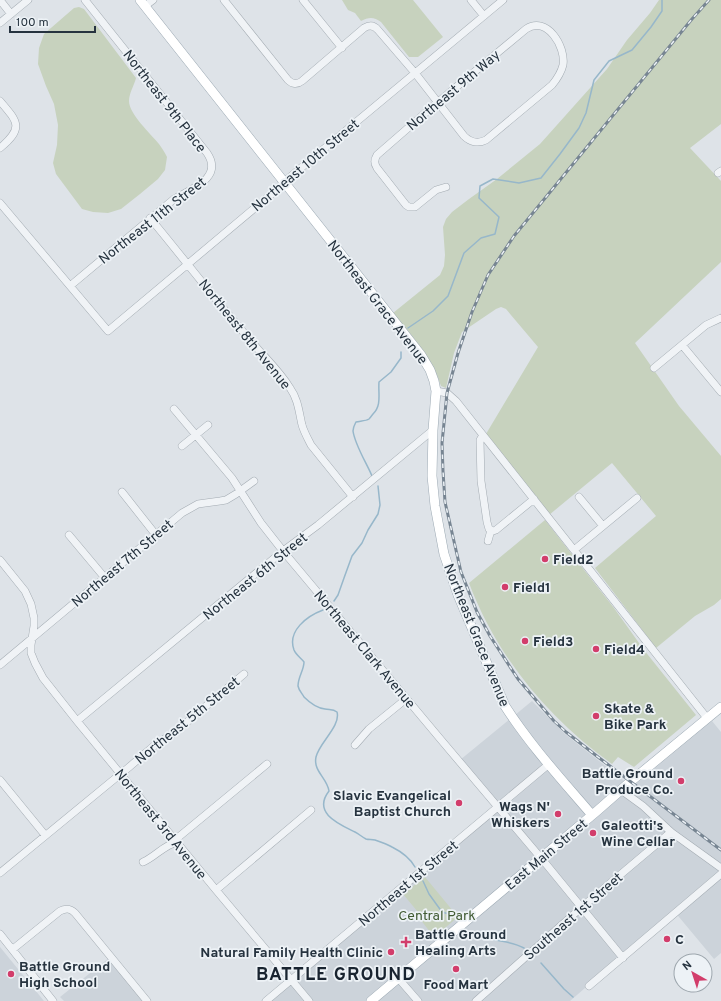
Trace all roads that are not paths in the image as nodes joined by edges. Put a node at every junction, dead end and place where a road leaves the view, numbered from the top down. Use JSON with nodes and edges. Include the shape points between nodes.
{"nodes":[{"id":1,"x":0,"y":0,"type":"edge"},
{"id":2,"x":28,"y":0,"type":"edge"},
{"id":3,"x":85,"y":0,"type":"edge"},
{"id":4,"x":153,"y":0,"type":"edge"},
{"id":5,"x":224,"y":0,"type":"edge"},
{"id":6,"x":303,"y":0,"type":"edge"},
{"id":7,"x":471,"y":0,"type":"edge"},
{"id":8,"x":503,"y":0,"type":"edge"},
{"id":9,"x":143,"y":3,"type":"edge"},
{"id":10,"x":11,"y":14,"type":"junction"},
{"id":11,"x":484,"y":16,"type":"junction"},
{"id":12,"x":0,"y":23,"type":"edge"},
{"id":13,"x":342,"y":48,"type":"junction"},
{"id":14,"x":415,"y":73,"type":"junction"},
{"id":15,"x":0,"y":101,"type":"edge"},
{"id":16,"x":437,"y":103,"type":"junction"},
{"id":17,"x":0,"y":148,"type":"edge"},
{"id":18,"x":211,"y":167,"type":"joint"},
{"id":19,"x":284,"y":182,"type":"junction"},
{"id":20,"x":446,"y":188,"type":"dead end"},
{"id":21,"x":0,"y":203,"type":"edge"},
{"id":22,"x":150,"y":218,"type":"junction"},
{"id":23,"x":188,"y":264,"type":"junction"},
{"id":24,"x":70,"y":286,"type":"junction"},
{"id":25,"x":721,"y":318,"type":"edge"},
{"id":26,"x":682,"y":345,"type":"junction"},
{"id":27,"x":654,"y":368,"type":"dead end"},
{"id":28,"x":436,"y":391,"type":"junction"},
{"id":29,"x":721,"y":392,"type":"edge"},
{"id":30,"x":174,"y":409,"type":"dead end"},
{"id":31,"x":208,"y":425,"type":"dead end"},
{"id":32,"x":433,"y":430,"type":"junction"},
{"id":33,"x":195,"y":435,"type":"junction"},
{"id":34,"x":483,"y":435,"type":"junction"},
{"id":35,"x":182,"y":446,"type":"dead end"},
{"id":36,"x":254,"y":481,"type":"dead end"},
{"id":37,"x":241,"y":491,"type":"junction"},
{"id":38,"x":122,"y":492,"type":"dead end"},
{"id":39,"x":353,"y":497,"type":"junction"},
{"id":40,"x":579,"y":497,"type":"dead end"},
{"id":41,"x":637,"y":498,"type":"dead end"},
{"id":42,"x":534,"y":499,"type":"junction"},
{"id":43,"x":603,"y":526,"type":"junction"},
{"id":44,"x":491,"y":530,"type":"junction"},
{"id":45,"x":69,"y":535,"type":"dead end"},
{"id":46,"x":156,"y":535,"type":"junction"},
{"id":47,"x":488,"y":541,"type":"dead end"},
{"id":48,"x":574,"y":550,"type":"junction"},
{"id":49,"x":283,"y":551,"type":"junction"},
{"id":50,"x":0,"y":560,"type":"edge"},
{"id":51,"x":104,"y":578,"type":"junction"},
{"id":52,"x":32,"y":637,"type":"junction"},
{"id":53,"x":0,"y":665,"type":"edge"},
{"id":54,"x":244,"y":674,"type":"dead end"},
{"id":55,"x":406,"y":699,"type":"junction"},
{"id":56,"x":721,"y":706,"type":"edge"},
{"id":57,"x":707,"y":718,"type":"junction"},
{"id":58,"x":77,"y":721,"type":"junction"},
{"id":59,"x":355,"y":745,"type":"dead end"},
{"id":60,"x":267,"y":764,"type":"dead end"},
{"id":61,"x":549,"y":764,"type":"junction"},
{"id":62,"x":120,"y":774,"type":"junction"},
{"id":63,"x":0,"y":780,"type":"edge"},
{"id":64,"x":620,"y":790,"type":"junction"},
{"id":65,"x":498,"y":808,"type":"junction"},
{"id":66,"x":311,"y":810,"type":"dead end"},
{"id":67,"x":592,"y":815,"type":"junction"},
{"id":68,"x":671,"y":832,"type":"junction"},
{"id":69,"x":45,"y":835,"type":"junction"},
{"id":70,"x":176,"y":841,"type":"junction"},
{"id":71,"x":540,"y":858,"type":"junction"},
{"id":72,"x":143,"y":862,"type":"dead end"},
{"id":73,"x":721,"y":868,"type":"edge"},
{"id":74,"x":0,"y":873,"type":"edge"},
{"id":75,"x":721,"y":874,"type":"edge"},
{"id":76,"x":216,"y":890,"type":"junction"},
{"id":77,"x":582,"y":907,"type":"junction"},
{"id":78,"x":0,"y":934,"type":"edge"},
{"id":79,"x":13,"y":949,"type":"junction"},
{"id":80,"x":623,"y":958,"type":"junction"},
{"id":81,"x":398,"y":978,"type":"junction"},
{"id":82,"x":292,"y":980,"type":"junction"},
{"id":83,"x":589,"y":986,"type":"dead end"},
{"id":84,"x":53,"y":1001,"type":"edge"},
{"id":85,"x":147,"y":1001,"type":"edge"},
{"id":86,"x":266,"y":1001,"type":"edge"},
{"id":87,"x":310,"y":1001,"type":"edge"},
{"id":88,"x":371,"y":1001,"type":"edge"},
{"id":89,"x":418,"y":1001,"type":"edge"},
{"id":90,"x":476,"y":1001,"type":"edge"}],
"edges":[{"from":1,"to":10,"type":"street"},
{"from":2,"to":10,"type":"street"},
{"from":3,"to":18,"type":"street","name":"Northeast 9th Place","via":[[207,153]]},
{"from":4,"to":9,"type":"street"},
{"from":5,"to":13,"type":"street","via":[[292,83],[298,84]]},
{"from":6,"to":13,"type":"street"},
{"from":7,"to":11,"type":"street"},
{"from":8,"to":11,"type":"street","name":"Northeast 10th Street"},
{"from":9,"to":19,"type":"main road","name":"Northeast Grace Avenue"},
{"from":10,"to":12,"type":"street"},
{"from":11,"to":14,"type":"street","name":"Northeast 10th Street"},
{"from":13,"to":14,"type":"street","via":[[364,28],[373,26]]},
{"from":14,"to":16,"type":"street"},
{"from":14,"to":19,"type":"street","name":"Northeast 10th Street"},
{"from":15,"to":17,"type":"street","via":[[15,120],[16,128],[12,137]]},
{"from":16,"to":16,"type":"street","name":"Northeast 9th Way","via":[[469,140],[486,140],[552,85],[563,65],[560,46],[544,27],[531,26]]},
{"from":16,"to":20,"type":"street","name":"Northeast 9th Way","via":[[374,159],[377,168],[409,207],[415,207],[436,190]]},
{"from":18,"to":22,"type":"street","name":"Northeast 11th Street","via":[[206,179]]},
{"from":19,"to":23,"type":"street","name":"Northeast 10th Street"},
{"from":19,"to":28,"type":"main road","name":"Northeast Grace Avenue","via":[[426,362]]},
{"from":21,"to":24,"type":"street"},
{"from":22,"to":23,"type":"street","name":"Northeast 8th Avenue"},
{"from":22,"to":24,"type":"street","name":"Northeast 11th Street"},
{"from":23,"to":24,"type":"street","name":"Northeast 10th Street","via":[[108,331]]},
{"from":23,"to":39,"type":"street","name":"Northeast 8th Avenue","via":[[286,381],[297,402],[311,445]]},
{"from":25,"to":26,"type":"street","via":[[706,325]]},
{"from":26,"to":27,"type":"street"},
{"from":26,"to":29,"type":"street"},
{"from":28,"to":32,"type":"main road","name":"Northeast Grace Avenue"},
{"from":28,"to":34,"type":"street","via":[[456,400]]},
{"from":30,"to":33,"type":"street","name":"Northeast Clark Avenue"},
{"from":31,"to":33,"type":"street"},
{"from":32,"to":39,"type":"street","name":"Northeast 6th Street"},
{"from":32,"to":61,"type":"main road","name":"Northeast Grace Avenue","via":[[432,476],[435,506],[451,576],[505,706]]},
{"from":33,"to":35,"type":"street"},
{"from":33,"to":37,"type":"street","name":"Northeast Clark Avenue"},
{"from":34,"to":42,"type":"street"},
{"from":34,"to":44,"type":"street","via":[[480,440],[481,482],[488,528]]},
{"from":36,"to":37,"type":"street","name":"Northeast 7th Street"},
{"from":37,"to":46,"type":"street","name":"Northeast 7th Street","via":[[226,500],[194,506]]},
{"from":37,"to":49,"type":"street","name":"Northeast Clark Avenue"},
{"from":38,"to":46,"type":"street"},
{"from":39,"to":49,"type":"street","name":"Northeast 6th Street"},
{"from":40,"to":43,"type":"street"},
{"from":41,"to":43,"type":"street"},
{"from":42,"to":44,"type":"street","via":[[496,530]]},
{"from":42,"to":48,"type":"street"},
{"from":43,"to":48,"type":"street"},
{"from":44,"to":47,"type":"street"},
{"from":45,"to":51,"type":"street"},
{"from":46,"to":51,"type":"street","name":"Northeast 7th Street"},
{"from":48,"to":57,"type":"street"},
{"from":49,"to":55,"type":"street","name":"Northeast Clark Avenue"},
{"from":49,"to":58,"type":"street","name":"Northeast 6th Street"},
{"from":50,"to":52,"type":"street","name":"Northeast 3rd Avenue","via":[[29,598],[34,618]]},
{"from":51,"to":52,"type":"street","name":"Northeast 7th Street"},
{"from":52,"to":53,"type":"street","name":"Northeast 7th Street"},
{"from":52,"to":58,"type":"street","name":"Northeast 3rd Avenue","via":[[31,653],[37,669]]},
{"from":54,"to":62,"type":"street","name":"Northeast 5th Street"},
{"from":55,"to":59,"type":"street","via":[[369,729]]},
{"from":55,"to":65,"type":"street","name":"Northeast Clark Avenue"},
{"from":56,"to":57,"type":"main road","name":"East Main Street"},
{"from":57,"to":64,"type":"main road","name":"East Main Street"},
{"from":58,"to":62,"type":"street","name":"Northeast 3rd Avenue"},
{"from":60,"to":70,"type":"street"},
{"from":61,"to":65,"type":"street","name":"Northeast 1st Street"},
{"from":61,"to":67,"type":"main road","name":"Northeast Grace Avenue"},
{"from":62,"to":69,"type":"street","name":"Northeast 5th Street"},
{"from":62,"to":70,"type":"street","name":"Northeast 3rd Avenue"},
{"from":63,"to":69,"type":"street"},
{"from":64,"to":67,"type":"main road","name":"East Main Street"},
{"from":64,"to":68,"type":"street"},
{"from":65,"to":71,"type":"street","name":"Northeast Clark Avenue"},
{"from":65,"to":82,"type":"street","name":"Northeast 1st Street"},
{"from":66,"to":76,"type":"street"},
{"from":67,"to":71,"type":"main road","name":"East Main Street"},
{"from":68,"to":73,"type":"street"},
{"from":68,"to":77,"type":"street","name":"Southeast 1st Street"},
{"from":69,"to":74,"type":"street","name":"Northeast 5th Street"},
{"from":70,"to":72,"type":"street"},
{"from":70,"to":76,"type":"street","name":"Northeast 3rd Avenue"},
{"from":71,"to":77,"type":"street","name":"Northeast Clark Avenue"},
{"from":71,"to":81,"type":"main road","name":"East Main Street"},
{"from":75,"to":80,"type":"street"},
{"from":76,"to":82,"type":"street","name":"Northeast 3rd Avenue"},
{"from":77,"to":80,"type":"street","name":"Northeast Clark Avenue"},
{"from":77,"to":90,"type":"street","name":"Southeast 1st Street"},
{"from":78,"to":79,"type":"street"},
{"from":79,"to":84,"type":"street"},
{"from":79,"to":85,"type":"street","via":[[60,911],[69,909]]},
{"from":80,"to":83,"type":"street"},
{"from":81,"to":88,"type":"main road","name":"East Main Street"},
{"from":81,"to":89,"type":"street"},
{"from":82,"to":86,"type":"street","name":"Northeast 1st Street"},
{"from":82,"to":87,"type":"street","name":"Northeast 3rd Avenue"}]}
